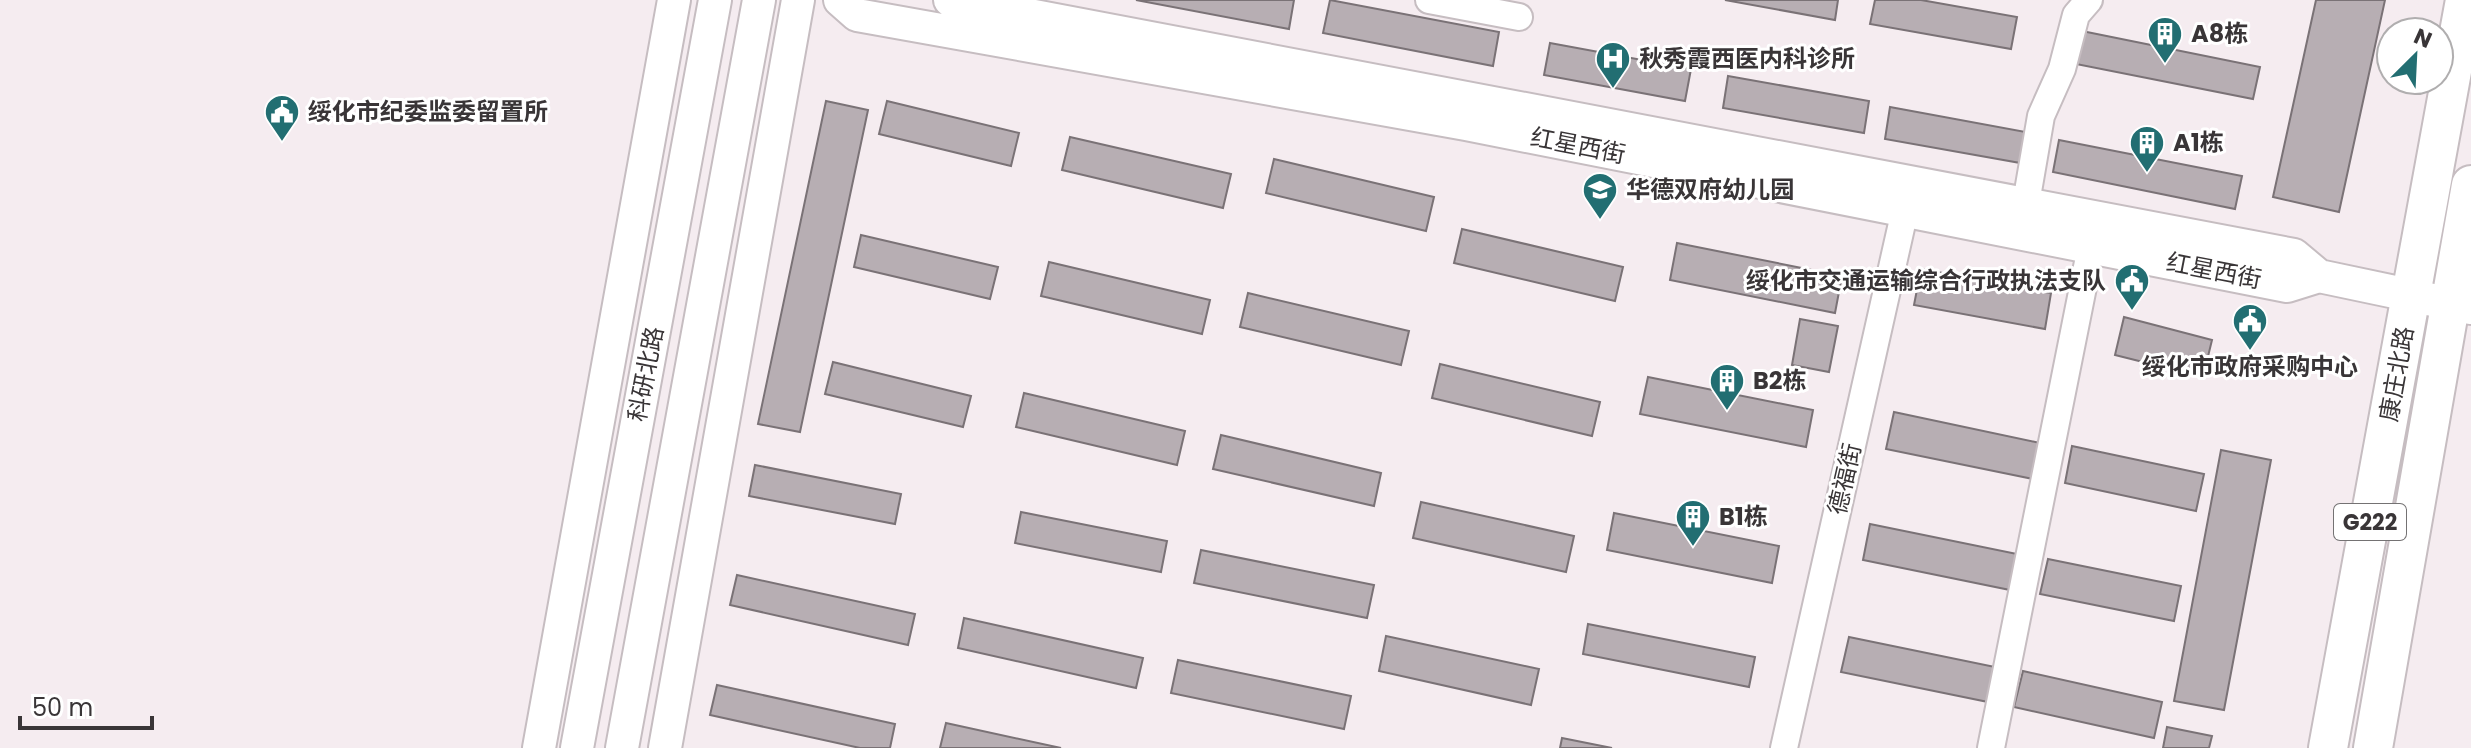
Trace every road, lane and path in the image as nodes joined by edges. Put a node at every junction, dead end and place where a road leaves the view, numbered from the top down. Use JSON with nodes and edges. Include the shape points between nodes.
{"nodes":[{"id":1,"x":674,"y":0,"type":"edge"},
{"id":2,"x":715,"y":0,"type":"edge"},
{"id":3,"x":759,"y":0,"type":"edge"},
{"id":4,"x":798,"y":0,"type":"edge"},
{"id":5,"x":840,"y":0,"type":"edge"},
{"id":6,"x":950,"y":0,"type":"edge"},
{"id":7,"x":1429,"y":0,"type":"edge"},
{"id":8,"x":2089,"y":0,"type":"edge"},
{"id":9,"x":2465,"y":0,"type":"edge"},
{"id":10,"x":1519,"y":17,"type":"dead end"},
{"id":11,"x":1060,"y":37,"type":"junction"},
{"id":12,"x":2471,"y":185,"type":"edge"},
{"id":13,"x":1908,"y":195,"type":"junction"},
{"id":14,"x":2026,"y":203,"type":"junction"},
{"id":15,"x":2091,"y":247,"type":"junction"},
{"id":16,"x":2319,"y":276,"type":"junction"},
{"id":17,"x":2411,"y":296,"type":"junction"},
{"id":18,"x":2461,"y":306,"type":"edge"},
{"id":19,"x":539,"y":748,"type":"edge"},
{"id":20,"x":577,"y":748,"type":"edge"},
{"id":21,"x":622,"y":748,"type":"edge"},
{"id":22,"x":665,"y":748,"type":"edge"},
{"id":23,"x":1784,"y":748,"type":"edge"},
{"id":24,"x":1991,"y":748,"type":"edge"},
{"id":25,"x":2328,"y":748,"type":"edge"},
{"id":26,"x":2373,"y":748,"type":"edge"}],
"edges":[{"from":1,"to":19,"type":"main road"},
{"from":2,"to":20,"type":"main road","name":"科研北路"},
{"from":3,"to":21,"type":"main road","name":"科研北路"},
{"from":4,"to":22,"type":"main road"},
{"from":5,"to":11,"type":"main road","name":"红星西街","via":[[857,15]]},
{"from":6,"to":11,"type":"main road","name":"红星西街"},
{"from":7,"to":10,"type":"street"},
{"from":8,"to":14,"type":"street","via":[[2076,15],[2062,69],[2041,116]]},
{"from":9,"to":17,"type":"highway","name":"康庄北路","number":"G222"},
{"from":11,"to":13,"type":"main road","name":"红星西街"},
{"from":12,"to":18,"type":"highway","name":"康庄北路","number":"G222"},
{"from":13,"to":14,"type":"main road","name":"红星西街"},
{"from":13,"to":15,"type":"main road","name":"红星西街"},
{"from":13,"to":23,"type":"street","name":"德福街"},
{"from":14,"to":16,"type":"main road","name":"红星西街","via":[[2294,255]]},
{"from":15,"to":16,"type":"main road","name":"红星西街","via":[[2287,286]]},
{"from":15,"to":24,"type":"street"},
{"from":16,"to":17,"type":"main road","name":"红星西街"},
{"from":17,"to":18,"type":"main road","name":"红星西街"},
{"from":17,"to":25,"type":"highway","name":"康庄北路","number":"G222"},
{"from":18,"to":26,"type":"highway","name":"康庄北路","number":"G222"}]}
